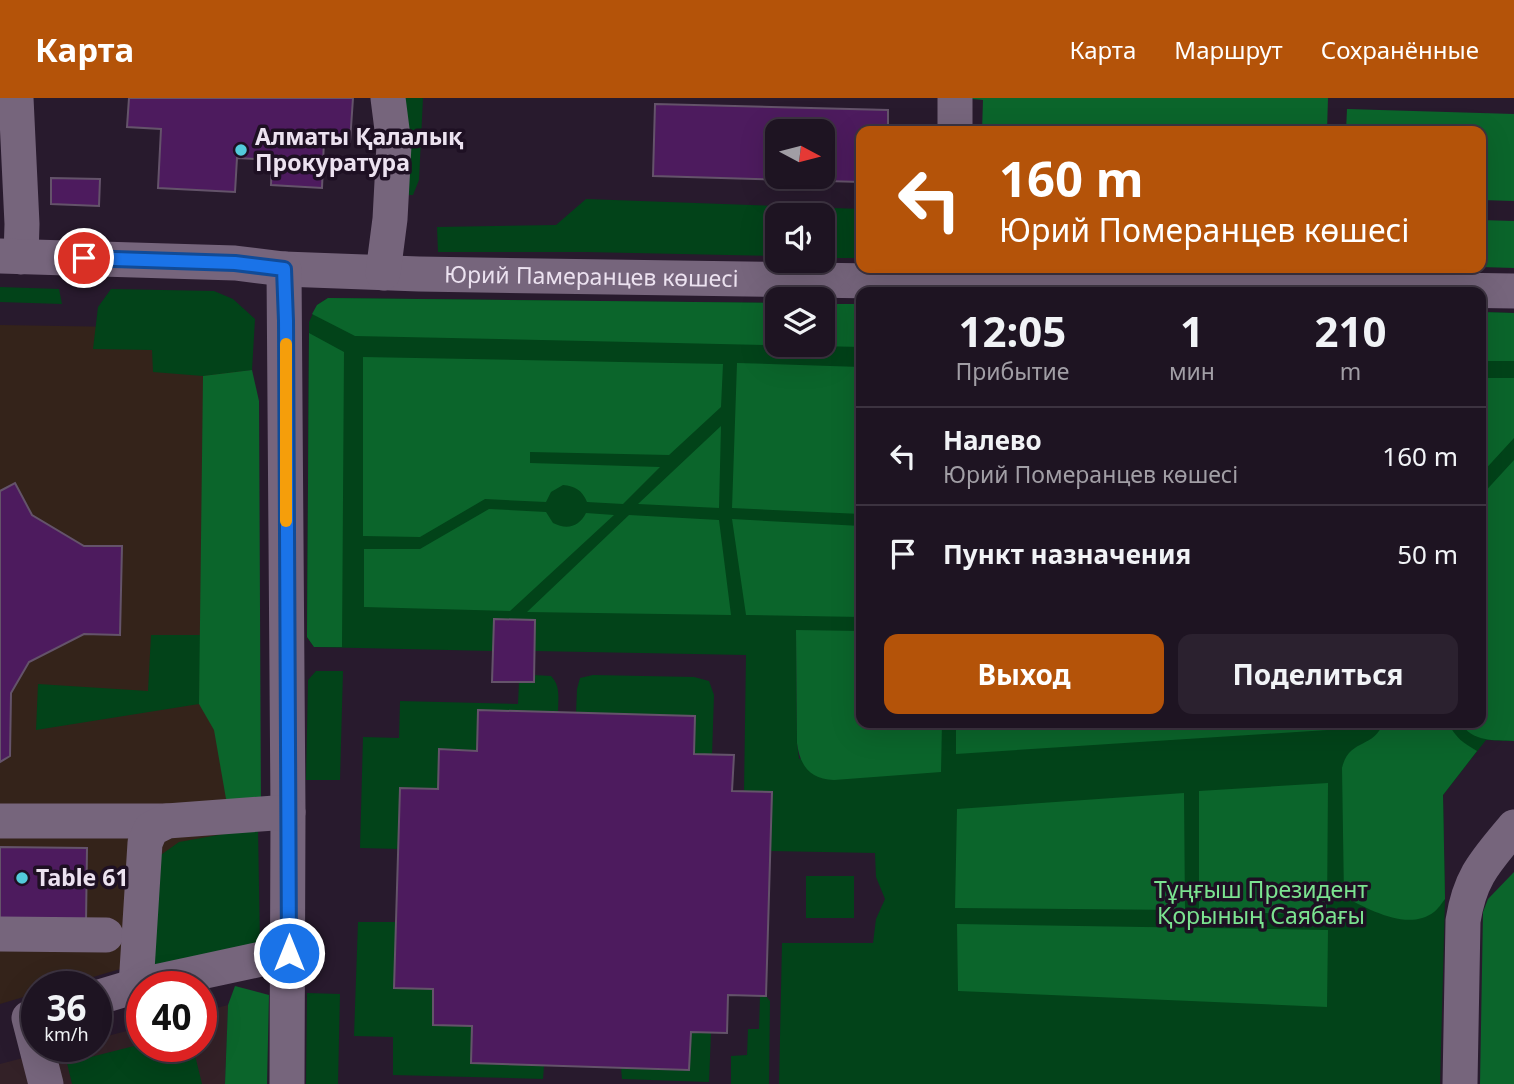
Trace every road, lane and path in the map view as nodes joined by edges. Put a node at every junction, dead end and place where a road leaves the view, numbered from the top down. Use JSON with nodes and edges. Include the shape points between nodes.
{"nodes":[{"id":1,"x":16,"y":98,"type":"edge"},
{"id":2,"x":388,"y":98,"type":"edge"},
{"id":3,"x":956,"y":98,"type":"edge"},
{"id":4,"x":955,"y":126,"type":"edge"},
{"id":5,"x":10,"y":257,"type":"edge"},
{"id":6,"x":284,"y":269,"type":"junction"},
{"id":7,"x":383,"y":273,"type":"junction"},
{"id":8,"x":952,"y":275,"type":"edge"},
{"id":9,"x":1374,"y":287,"type":"edge"},
{"id":10,"x":1486,"y":290,"type":"edge"},
{"id":11,"x":1514,"y":291,"type":"edge"},
{"id":12,"x":288,"y":812,"type":"junction"},
{"id":13,"x":0,"y":821,"type":"edge"},
{"id":14,"x":167,"y":821,"type":"junction"},
{"id":15,"x":1514,"y":827,"type":"edge"},
{"id":16,"x":0,"y":934,"type":"edge"},
{"id":17,"x":106,"y":935,"type":"dead end"},
{"id":18,"x":289,"y":953,"type":"junction"},
{"id":19,"x":137,"y":971,"type":"edge"},
{"id":20,"x":206,"y":971,"type":"edge"},
{"id":21,"x":38,"y":1062,"type":"edge"},
{"id":22,"x":46,"y":1084,"type":"edge"},
{"id":23,"x":287,"y":1084,"type":"edge"},
{"id":24,"x":1460,"y":1084,"type":"edge"}],
"edges":[{"from":1,"to":5,"type":"street","via":[[22,224]]},
{"from":2,"to":7,"type":"street","via":[[394,145]]},
{"from":3,"to":4,"type":"street"},
{"from":5,"to":6,"type":"street","name":"Юрий Памеранцев көшесі","via":[[235,263]]},
{"from":6,"to":7,"type":"street","name":"Юрий Памеранцев көшесі"},
{"from":6,"to":12,"type":"street"},
{"from":7,"to":8,"type":"street","name":"Юрий Памеранцев көшесі"},
{"from":8,"to":9,"type":"street","name":"Юрий Памеранцев көшесі"},
{"from":10,"to":11,"type":"street","name":"Юрий Памеранцев көшесі"},
{"from":12,"to":14,"type":"street"},
{"from":12,"to":18,"type":"street"},
{"from":13,"to":14,"type":"street"},
{"from":14,"to":19,"type":"street","via":[[151,829],[145,843]]},
{"from":15,"to":24,"type":"street","via":[[1481,866],[1466,900]]},
{"from":16,"to":17,"type":"street"},
{"from":18,"to":20,"type":"street"},
{"from":18,"to":23,"type":"street"},
{"from":21,"to":22,"type":"street"}]}
